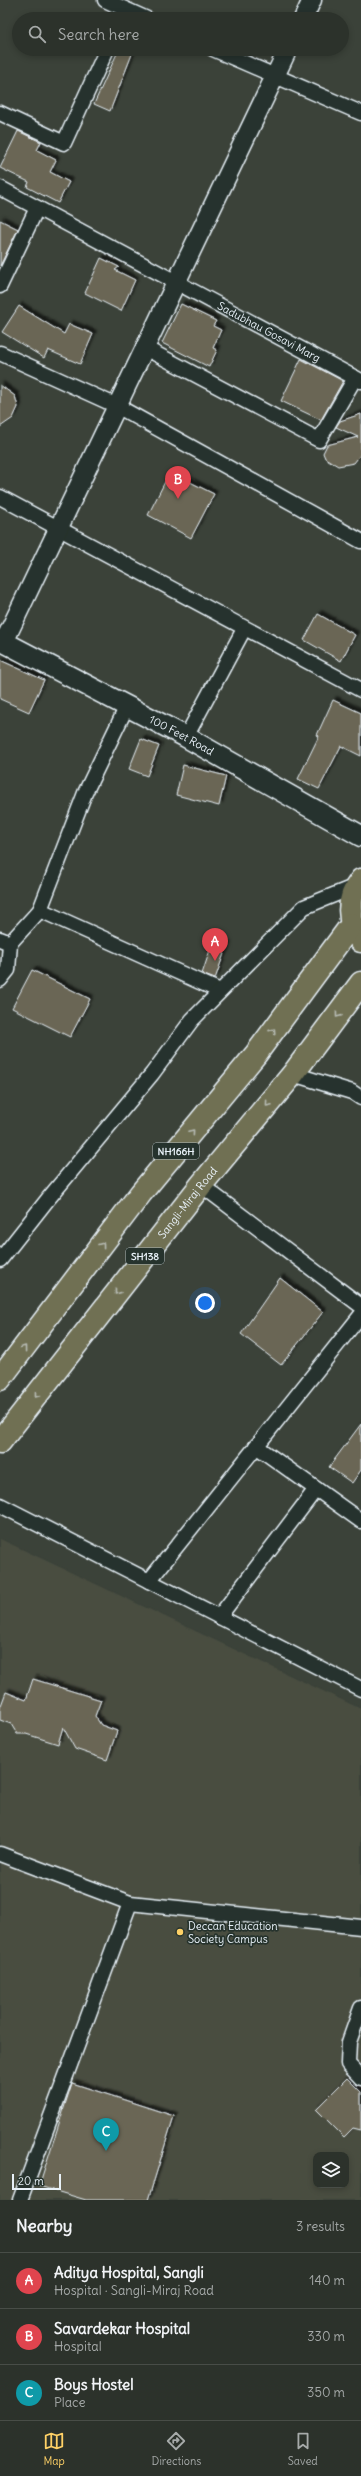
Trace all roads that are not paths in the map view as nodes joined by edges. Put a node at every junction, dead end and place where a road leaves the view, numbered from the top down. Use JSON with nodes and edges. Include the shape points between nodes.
{"nodes":[{"id":1,"x":105,"y":0,"type":"edge"},
{"id":2,"x":312,"y":0,"type":"edge"},
{"id":3,"x":120,"y":12,"type":"edge"},
{"id":4,"x":306,"y":12,"type":"edge"},
{"id":5,"x":104,"y":56,"type":"edge"},
{"id":6,"x":228,"y":56,"type":"edge"},
{"id":7,"x":285,"y":56,"type":"edge"},
{"id":8,"x":275,"y":77,"type":"junction"},
{"id":9,"x":0,"y":113,"type":"edge"},
{"id":10,"x":361,"y":113,"type":"edge"},
{"id":11,"x":0,"y":188,"type":"edge"},
{"id":12,"x":37,"y":208,"type":"junction"},
{"id":13,"x":177,"y":281,"type":"junction"},
{"id":14,"x":0,"y":286,"type":"edge"},
{"id":15,"x":145,"y":348,"type":"junction"},
{"id":16,"x":0,"y":353,"type":"edge"},
{"id":17,"x":358,"y":380,"type":"edge"},
{"id":18,"x":117,"y":406,"type":"junction"},
{"id":19,"x":0,"y":497,"type":"edge"},
{"id":20,"x":57,"y":530,"type":"junction"},
{"id":21,"x":361,"y":541,"type":"edge"},
{"id":22,"x":244,"y":629,"type":"junction"},
{"id":23,"x":1,"y":643,"type":"edge"},
{"id":24,"x":361,"y":690,"type":"edge"},
{"id":25,"x":127,"y":706,"type":"junction"},
{"id":26,"x":186,"y":737,"type":"junction"},
{"id":27,"x":361,"y":836,"type":"edge"},
{"id":28,"x":358,"y":883,"type":"edge"},
{"id":29,"x":40,"y":910,"type":"junction"},
{"id":30,"x":356,"y":932,"type":"edge"},
{"id":31,"x":5,"y":941,"type":"edge"},
{"id":32,"x":0,"y":980,"type":"edge"},
{"id":33,"x":361,"y":983,"type":"edge"},
{"id":34,"x":220,"y":991,"type":"junction"},
{"id":35,"x":293,"y":1074,"type":"junction"},
{"id":36,"x":361,"y":1098,"type":"edge"},
{"id":37,"x":201,"y":1185,"type":"junction"},
{"id":38,"x":0,"y":1260,"type":"edge"},
{"id":39,"x":361,"y":1306,"type":"edge"},
{"id":40,"x":361,"y":1315,"type":"edge"},
{"id":41,"x":0,"y":1379,"type":"edge"},
{"id":42,"x":0,"y":1442,"type":"edge"},
{"id":43,"x":256,"y":1446,"type":"junction"},
{"id":44,"x":316,"y":1489,"type":"junction"},
{"id":45,"x":0,"y":1505,"type":"edge"},
{"id":46,"x":361,"y":1521,"type":"edge"},
{"id":47,"x":148,"y":1581,"type":"junction"},
{"id":48,"x":219,"y":1617,"type":"junction"},
{"id":49,"x":361,"y":1689,"type":"edge"},
{"id":50,"x":0,"y":1854,"type":"edge"},
{"id":51,"x":130,"y":1903,"type":"junction"},
{"id":52,"x":361,"y":1927,"type":"edge"},
{"id":53,"x":361,"y":2008,"type":"edge"},
{"id":54,"x":361,"y":2078,"type":"edge"},
{"id":55,"x":20,"y":2200,"type":"edge"}],
"edges":[{"from":1,"to":3,"type":"street"},
{"from":2,"to":4,"type":"street"},
{"from":5,"to":9,"type":"street","via":[[64,143]]},
{"from":6,"to":8,"type":"street"},
{"from":7,"to":8,"type":"street"},
{"from":8,"to":10,"type":"street"},
{"from":8,"to":13,"type":"street"},
{"from":11,"to":12,"type":"street","name":"Sadubhau Gosavi Marg"},
{"from":12,"to":13,"type":"street","name":"Sadubhau Gosavi Marg"},
{"from":12,"to":14,"type":"street"},
{"from":13,"to":15,"type":"street"},
{"from":13,"to":17,"type":"street","name":"Sadubhau Gosavi Marg"},
{"from":15,"to":17,"type":"street","via":[[319,440]]},
{"from":15,"to":18,"type":"street"},
{"from":16,"to":18,"type":"street"},
{"from":18,"to":20,"type":"street"},
{"from":18,"to":21,"type":"street"},
{"from":19,"to":20,"type":"street"},
{"from":20,"to":22,"type":"street"},
{"from":20,"to":23,"type":"street"},
{"from":22,"to":24,"type":"street"},
{"from":22,"to":26,"type":"street"},
{"from":23,"to":25,"type":"main road","name":"100 Feet Road"},
{"from":25,"to":26,"type":"main road","name":"100 Feet Road"},
{"from":25,"to":29,"type":"street","via":[[85,794]]},
{"from":26,"to":27,"type":"main road","name":"100 Feet Road"},
{"from":28,"to":30,"type":"highway","via":[[350,901]]},
{"from":28,"to":34,"type":"street","via":[[304,907]]},
{"from":29,"to":31,"type":"street"},
{"from":29,"to":34,"type":"street"},
{"from":41,"to":30,"type":"highway","number":"NH166H","one_way":true,"via":[[141,1193]]},
{"from":31,"to":32,"type":"street","via":[[8,970]]},
{"from":33,"to":35,"type":"highway","name":"Sangli-Miraj Road","number":"SH138","one_way":true},
{"from":34,"to":38,"type":"street","via":[[192,1020],[152,1074]]},
{"from":35,"to":36,"type":"street","via":[[352,1092]]},
{"from":35,"to":37,"type":"highway","name":"Sangli-Miraj Road","number":"SH138","one_way":true},
{"from":37,"to":39,"type":"street"},
{"from":37,"to":42,"type":"highway","name":"Sangli-Miraj Road","number":"SH138","one_way":true},
{"from":40,"to":43,"type":"street"},
{"from":43,"to":44,"type":"street"},
{"from":43,"to":47,"type":"street"},
{"from":44,"to":46,"type":"street"},
{"from":44,"to":48,"type":"street"},
{"from":45,"to":47,"type":"street"},
{"from":47,"to":48,"type":"street"},
{"from":48,"to":49,"type":"street"},
{"from":50,"to":51,"type":"street"},
{"from":51,"to":52,"type":"street"},
{"from":51,"to":55,"type":"street"},
{"from":53,"to":54,"type":"street","via":[[350,2042],[348,2064]]}]}
